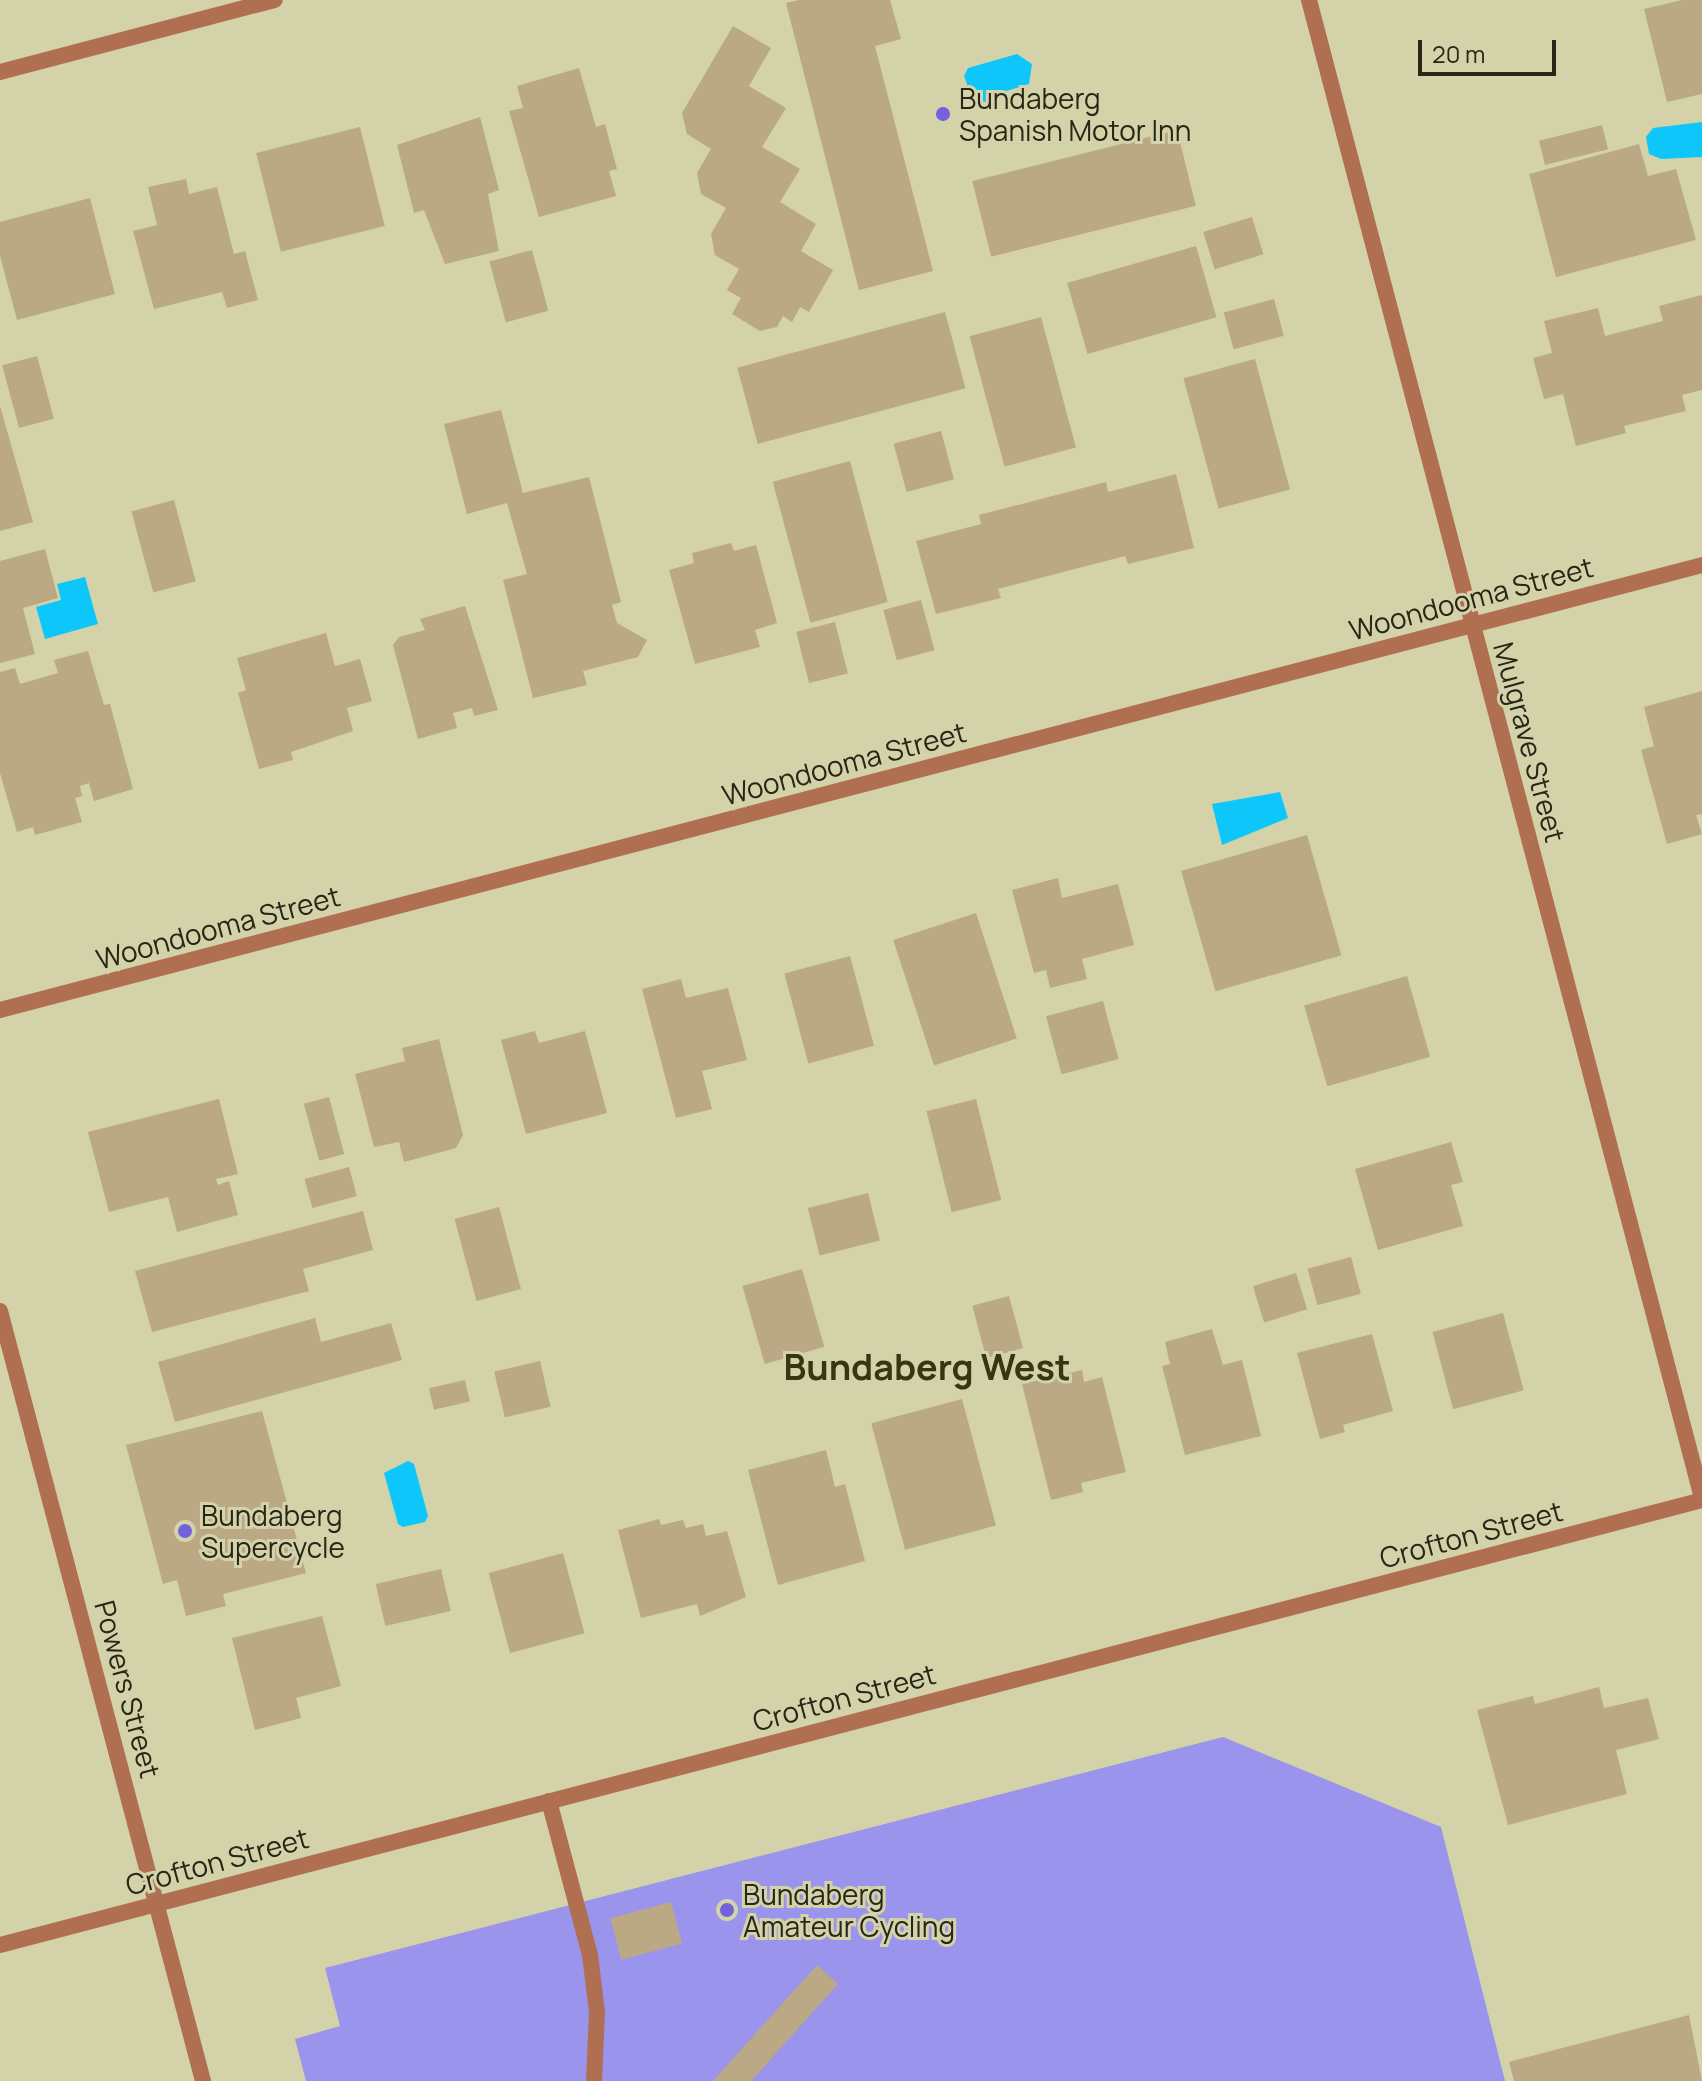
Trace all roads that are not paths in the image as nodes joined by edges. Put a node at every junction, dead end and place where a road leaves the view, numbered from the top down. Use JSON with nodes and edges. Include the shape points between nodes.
{"nodes":[{"id":1,"x":275,"y":0,"type":"edge"},
{"id":2,"x":1309,"y":0,"type":"edge"},
{"id":3,"x":0,"y":72,"type":"edge"},
{"id":4,"x":1702,"y":565,"type":"edge"},
{"id":5,"x":1472,"y":625,"type":"junction"},
{"id":6,"x":0,"y":1010,"type":"edge"},
{"id":7,"x":0,"y":1311,"type":"edge"},
{"id":8,"x":1702,"y":1499,"type":"edge"},
{"id":9,"x":549,"y":1801,"type":"junction"},
{"id":10,"x":159,"y":1903,"type":"junction"},
{"id":11,"x":0,"y":1945,"type":"edge"},
{"id":12,"x":203,"y":2081,"type":"edge"},
{"id":13,"x":594,"y":2081,"type":"edge"}],
"edges":[{"from":1,"to":3,"type":"street"},
{"from":2,"to":5,"type":"street","name":"Mulgrave Street"},
{"from":4,"to":5,"type":"street","name":"Woondooma Street"},
{"from":5,"to":6,"type":"street","name":"Woondooma Street"},
{"from":5,"to":8,"type":"street","name":"Mulgrave Street"},
{"from":7,"to":10,"type":"street","name":"Powers Street"},
{"from":8,"to":9,"type":"street","name":"Crofton Street"},
{"from":9,"to":10,"type":"street","name":"Crofton Street"},
{"from":9,"to":13,"type":"street","via":[[590,1955],[597,2012]]},
{"from":10,"to":11,"type":"street","name":"Crofton Street"},
{"from":10,"to":12,"type":"street","name":"Powers Street"}]}
